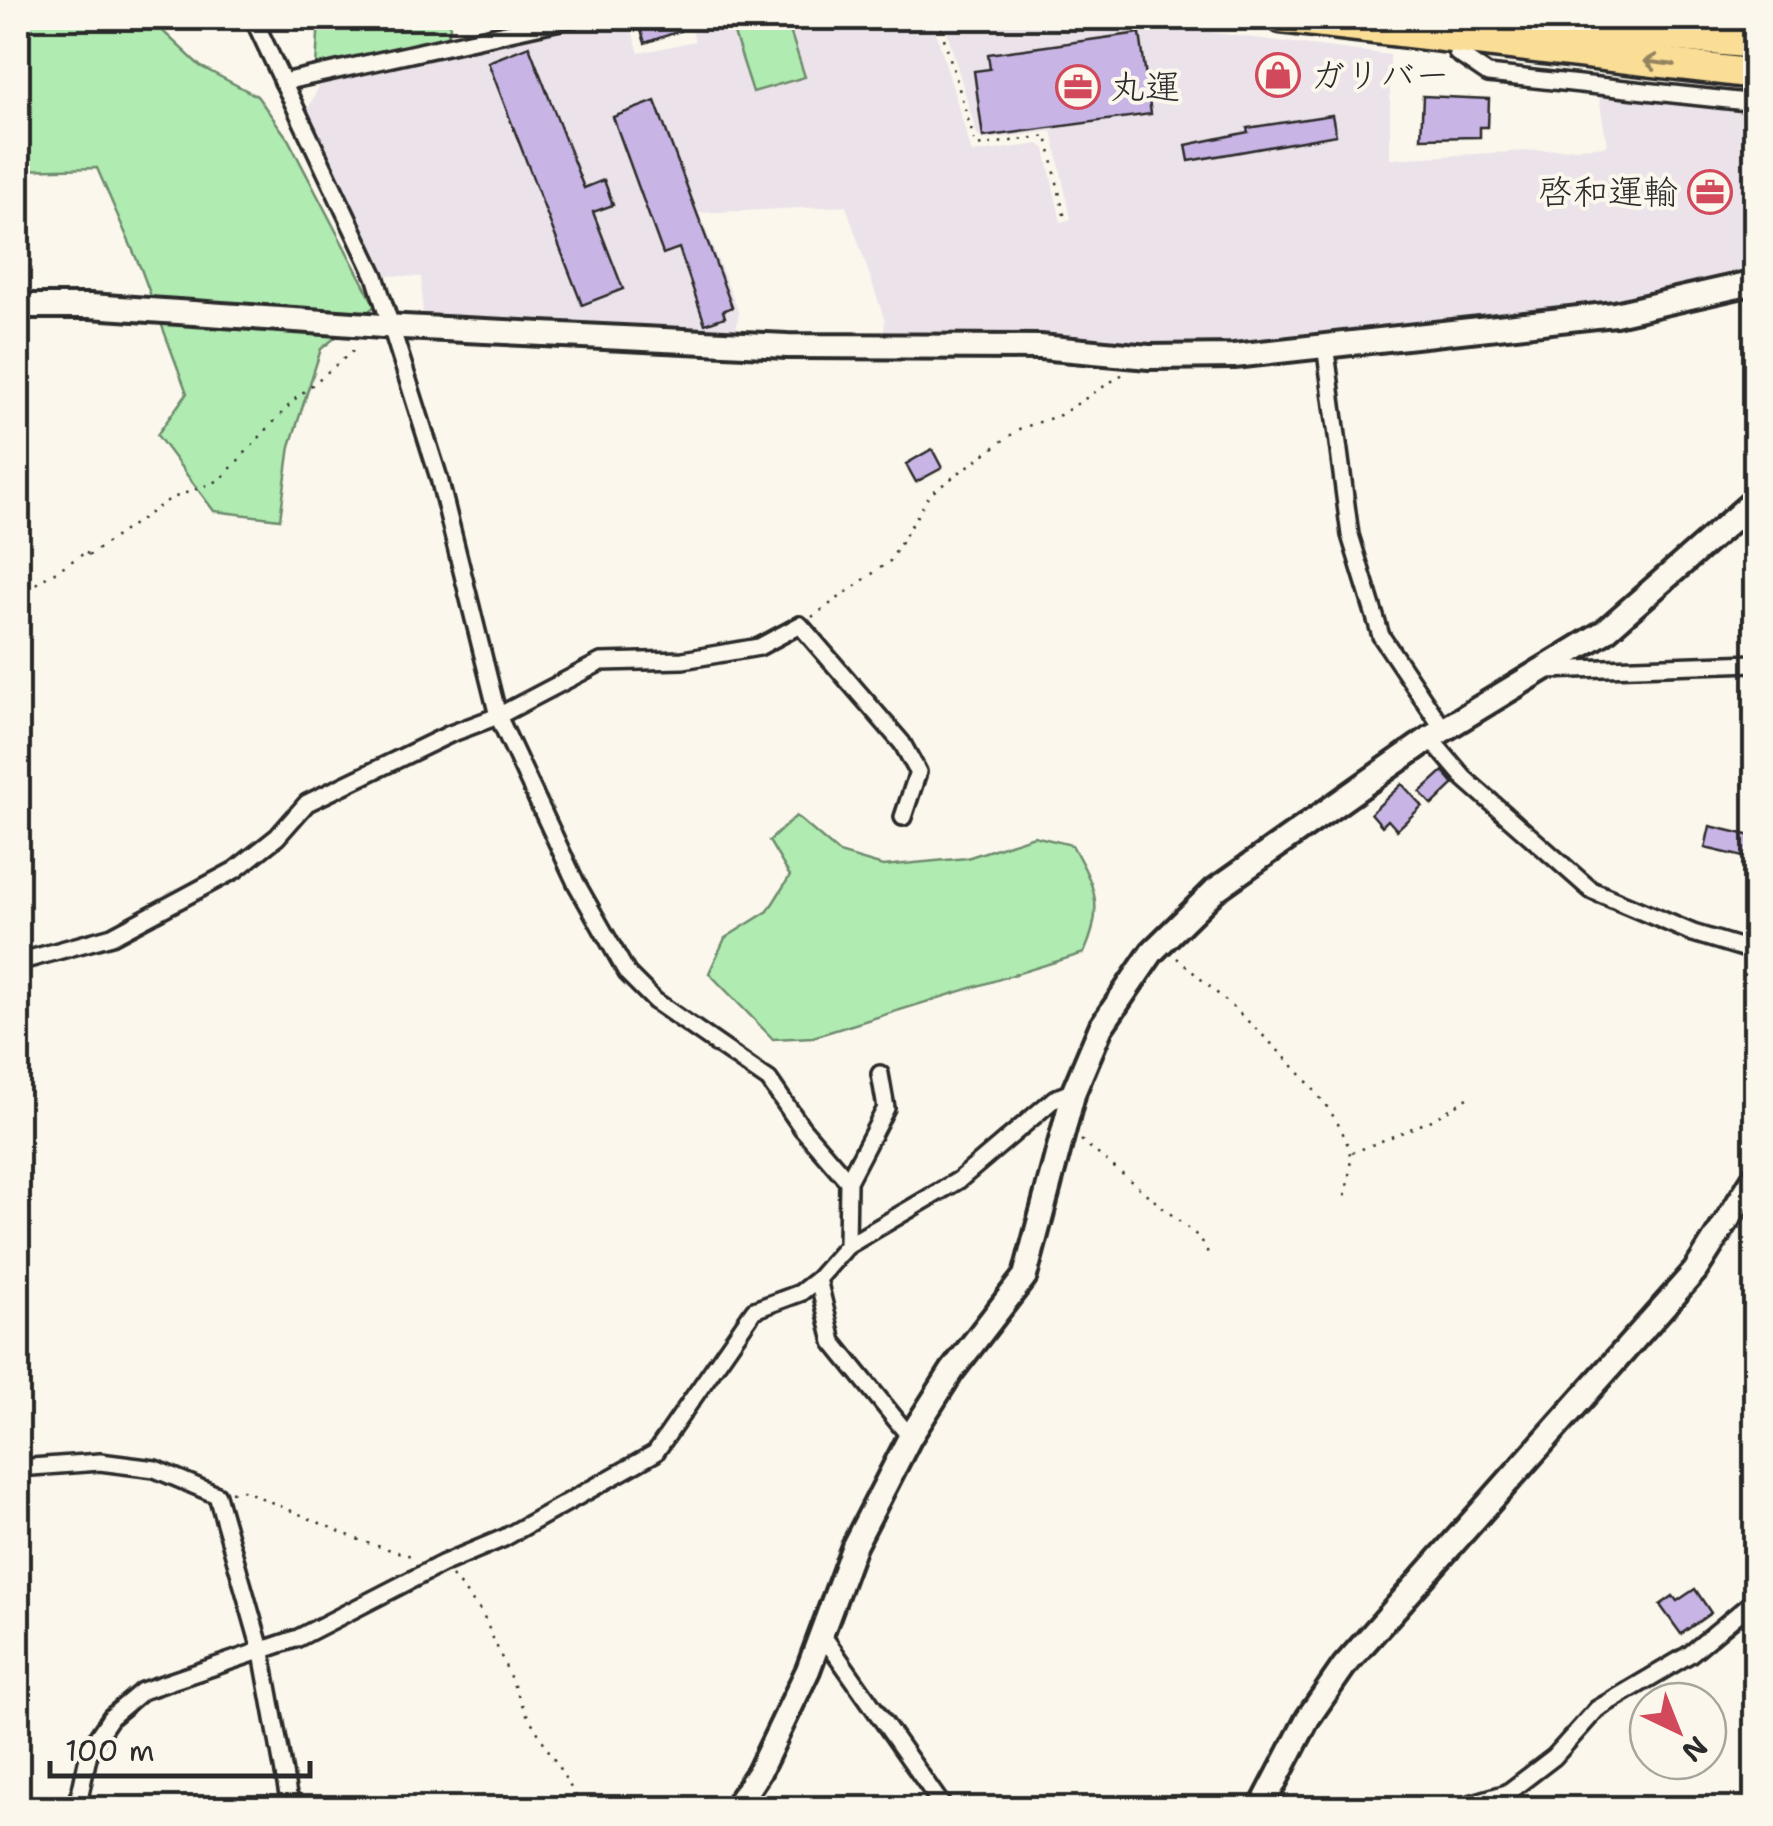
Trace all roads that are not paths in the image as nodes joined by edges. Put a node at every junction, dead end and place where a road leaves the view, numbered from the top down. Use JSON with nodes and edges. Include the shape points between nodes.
{"nodes":[{"id":1,"x":252,"y":18,"type":"edge"},
{"id":2,"x":574,"y":18,"type":"edge"},
{"id":3,"x":1281,"y":18,"type":"edge"},
{"id":4,"x":1466,"y":28,"type":"edge"},
{"id":5,"x":1756,"y":44,"type":"edge"},
{"id":6,"x":1604,"y":56,"type":"junction"},
{"id":7,"x":1756,"y":74,"type":"edge"},
{"id":8,"x":283,"y":82,"type":"junction"},
{"id":9,"x":1602,"y":86,"type":"junction"},
{"id":10,"x":1756,"y":103,"type":"edge"},
{"id":11,"x":1756,"y":282,"type":"edge"},
{"id":12,"x":18,"y":306,"type":"edge"},
{"id":13,"x":388,"y":326,"type":"junction"},
{"id":14,"x":1326,"y":344,"type":"junction"},
{"id":15,"x":1756,"y":499,"type":"edge"},
{"id":16,"x":1756,"y":662,"type":"edge"},
{"id":17,"x":1542,"y":670,"type":"junction"},
{"id":18,"x":498,"y":716,"type":"junction"},
{"id":19,"x":1437,"y":734,"type":"junction"},
{"id":20,"x":903,"y":817,"type":"dead end"},
{"id":21,"x":1756,"y":952,"type":"edge"},
{"id":22,"x":18,"y":962,"type":"edge"},
{"id":23,"x":880,"y":1074,"type":"dead end"},
{"id":24,"x":1074,"y":1091,"type":"junction"},
{"id":25,"x":1756,"y":1176,"type":"edge"},
{"id":26,"x":848,"y":1181,"type":"junction"},
{"id":27,"x":847,"y":1246,"type":"junction"},
{"id":28,"x":818,"y":1279,"type":"junction"},
{"id":29,"x":910,"y":1438,"type":"junction"},
{"id":30,"x":18,"y":1468,"type":"edge"},
{"id":31,"x":1756,"y":1600,"type":"edge"},
{"id":32,"x":821,"y":1634,"type":"junction"},
{"id":33,"x":262,"y":1653,"type":"junction"},
{"id":34,"x":77,"y":1808,"type":"edge"},
{"id":35,"x":295,"y":1808,"type":"edge"},
{"id":36,"x":735,"y":1808,"type":"edge"},
{"id":37,"x":944,"y":1808,"type":"edge"},
{"id":38,"x":1261,"y":1808,"type":"edge"},
{"id":39,"x":1456,"y":1808,"type":"edge"}],
"edges":[{"from":1,"to":8,"type":"street"},
{"from":2,"to":8,"type":"street"},
{"from":3,"to":4,"type":"highway"},
{"from":4,"to":5,"type":"highway"},
{"from":4,"to":6,"type":"highway"},
{"from":4,"to":9,"type":"street","via":[[1457,54],[1488,74]]},
{"from":7,"to":6,"type":"highway","one_way":true},
{"from":6,"to":9,"type":"street"},
{"from":8,"to":13,"type":"street","via":[[375,276]]},
{"from":9,"to":10,"type":"street"},
{"from":11,"to":14,"type":"street","via":[[1615,314]]},
{"from":12,"to":13,"type":"street"},
{"from":13,"to":14,"type":"street","via":[[787,346],[1040,347],[1149,357],[1234,356]]},
{"from":13,"to":18,"type":"street","via":[[439,478]]},
{"from":14,"to":19,"type":"street","via":[[1350,535],[1381,636]]},
{"from":15,"to":17,"type":"street","via":[[1604,632]]},
{"from":16,"to":17,"type":"street"},
{"from":17,"to":19,"type":"street"},
{"from":18,"to":20,"type":"street","via":[[601,662],[683,660],[759,648],[800,625],[902,743],[918,772]]},
{"from":18,"to":22,"type":"street","via":[[307,802],[235,870],[112,936]]},
{"from":18,"to":26,"type":"street","via":[[576,883],[628,973],[656,1001],[769,1080]]},
{"from":19,"to":21,"type":"street","via":[[1466,779],[1591,890]]},
{"from":19,"to":24,"type":"street","via":[[1215,890],[1161,944],[1100,1027]]},
{"from":23,"to":26,"type":"street","via":[[886,1108]]},
{"from":24,"to":27,"type":"street","via":[[1054,1098],[958,1180]]},
{"from":24,"to":29,"type":"street","via":[[1025,1276],[952,1370]]},
{"from":25,"to":38,"type":"street","via":[[1695,1271],[1354,1654],[1308,1718]]},
{"from":26,"to":27,"type":"street"},
{"from":27,"to":28,"type":"street"},
{"from":28,"to":29,"type":"street","via":[[833,1342]]},
{"from":28,"to":33,"type":"street","via":[[754,1310],[655,1452],[504,1538]]},
{"from":29,"to":32,"type":"street","via":[[854,1546]]},
{"from":30,"to":33,"type":"street","via":[[100,1462],[155,1469],[217,1495]]},
{"from":31,"to":39,"type":"street","via":[[1690,1654],[1597,1709],[1554,1757],[1508,1792]]},
{"from":32,"to":36,"type":"street","via":[[759,1772]]},
{"from":32,"to":37,"type":"street"},
{"from":33,"to":34,"type":"street","via":[[142,1691],[110,1716],[90,1748]]},
{"from":33,"to":35,"type":"street"}]}
